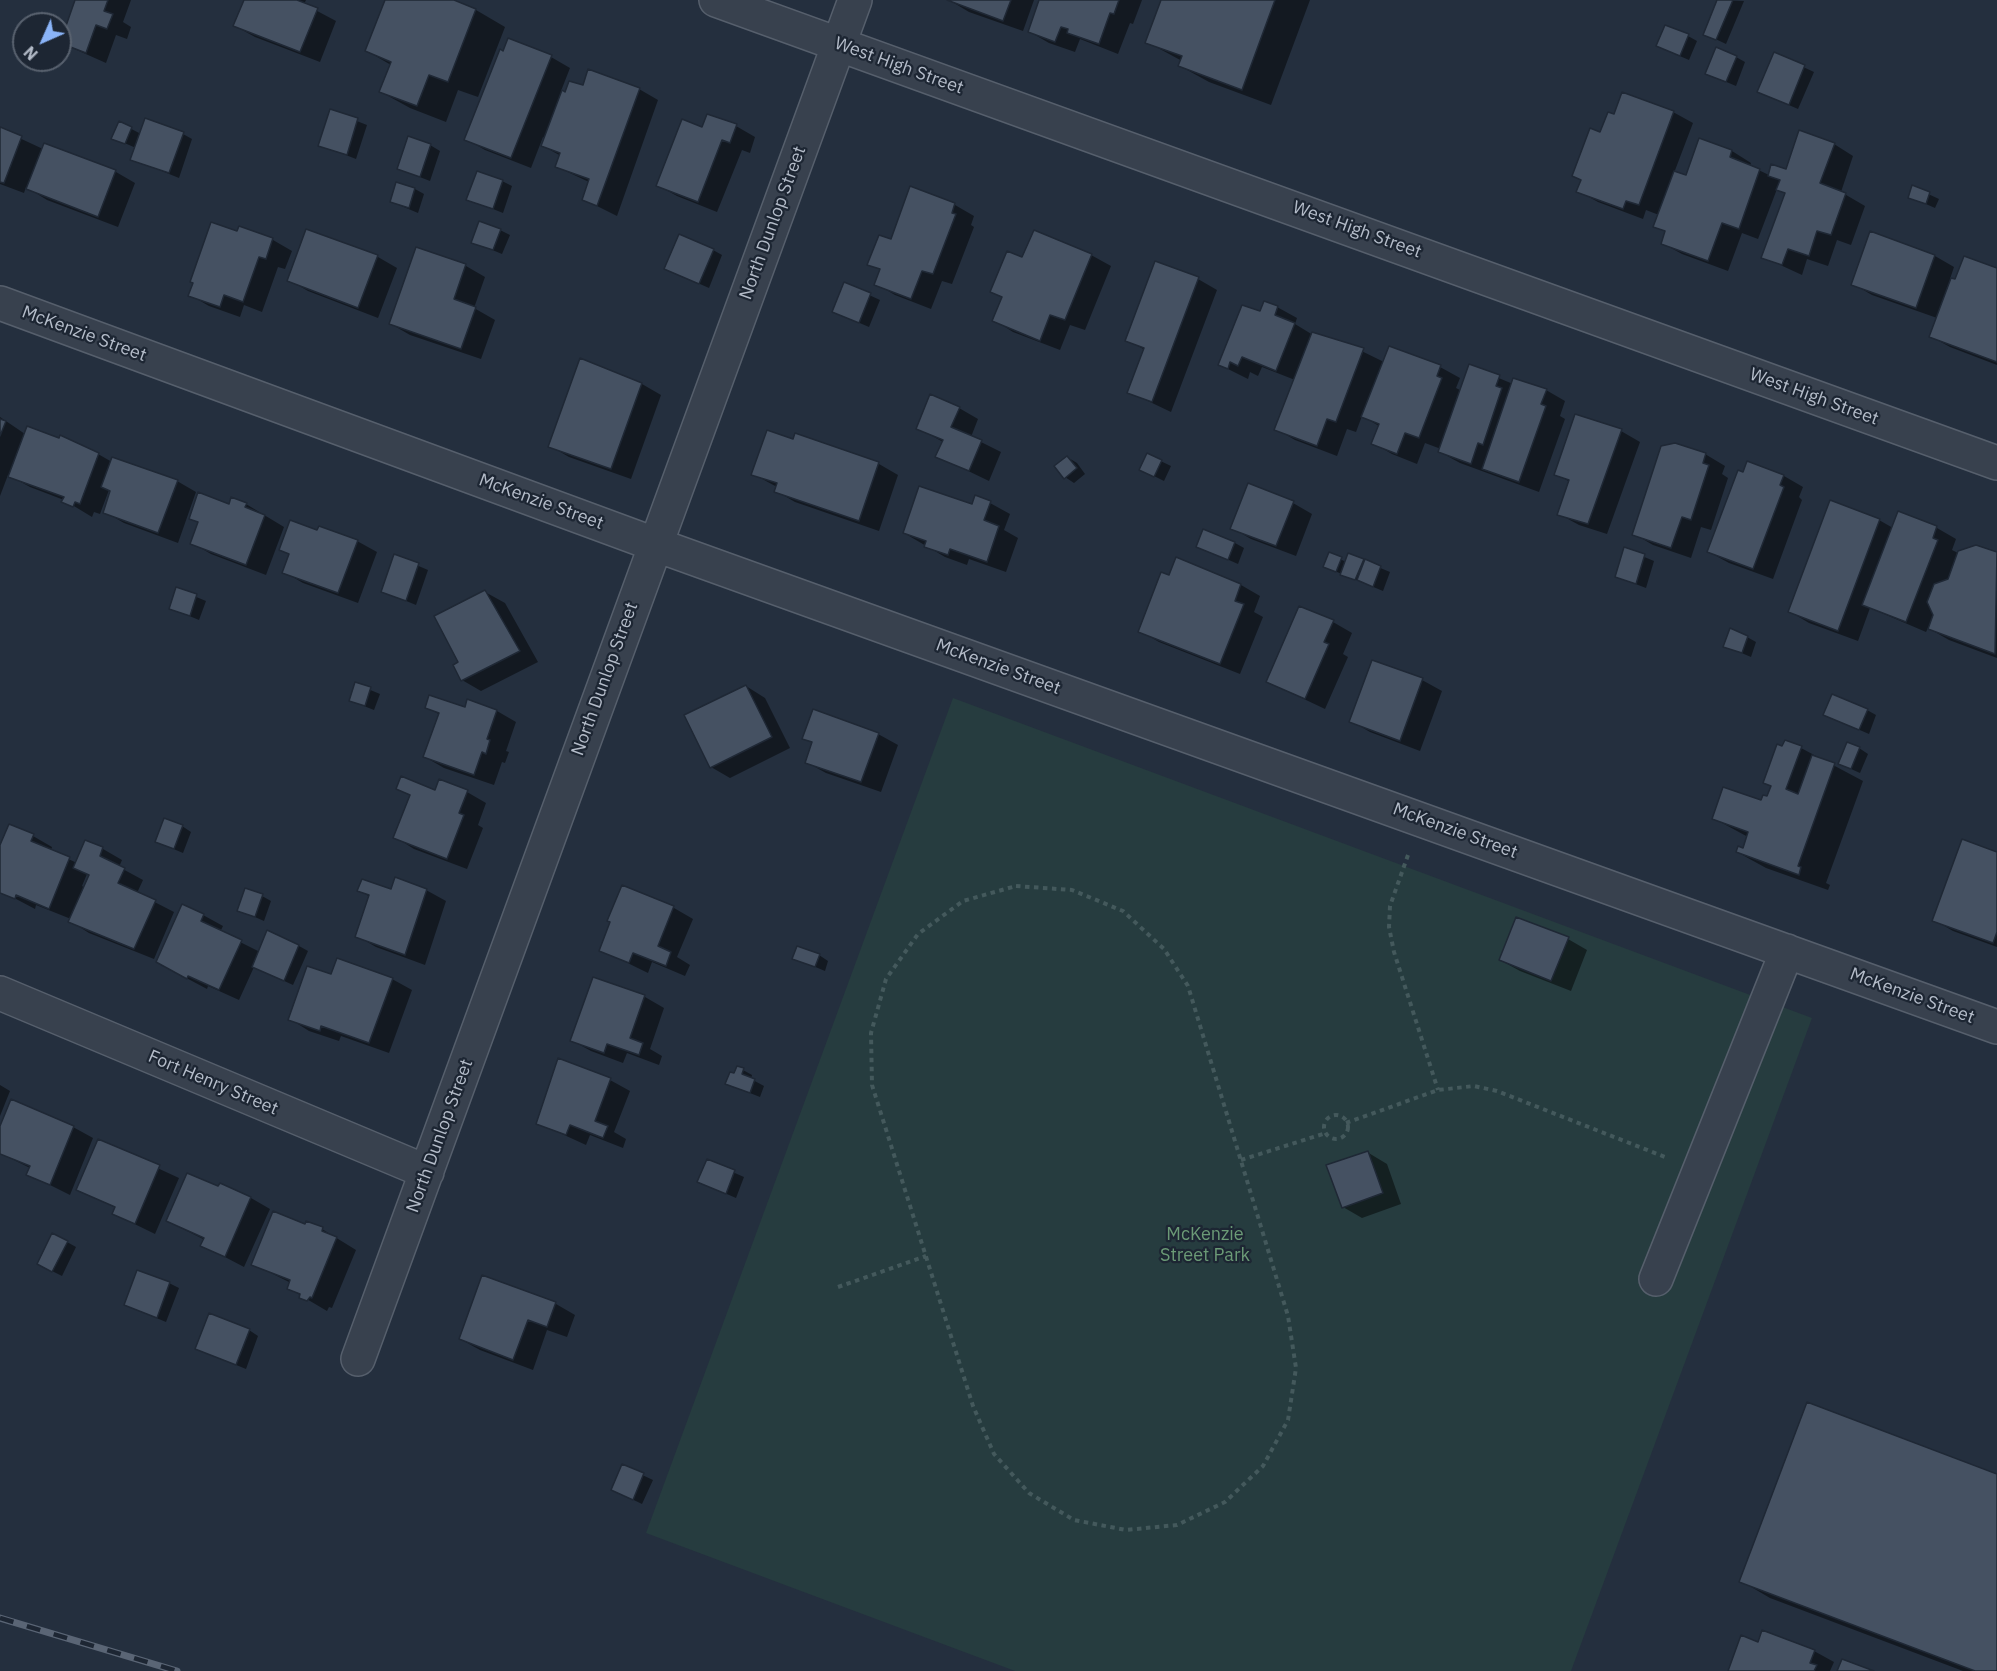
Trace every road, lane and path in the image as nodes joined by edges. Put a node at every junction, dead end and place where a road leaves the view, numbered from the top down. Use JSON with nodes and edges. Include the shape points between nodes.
{"nodes":[{"id":1,"x":716,"y":0,"type":"edge"},
{"id":2,"x":855,"y":0,"type":"edge"},
{"id":3,"x":839,"y":45,"type":"junction"},
{"id":4,"x":0,"y":303,"type":"edge"},
{"id":5,"x":1997,"y":463,"type":"edge"},
{"id":6,"x":654,"y":544,"type":"junction"},
{"id":7,"x":1421,"y":818,"type":"junction"},
{"id":8,"x":1787,"y":951,"type":"junction"},
{"id":9,"x":0,"y":993,"type":"edge"},
{"id":10,"x":1997,"y":1027,"type":"edge"},
{"id":11,"x":1438,"y":1090,"type":"junction"},
{"id":12,"x":1346,"y":1123,"type":"junction"},
{"id":13,"x":1326,"y":1133,"type":"junction"},
{"id":14,"x":1241,"y":1160,"type":"junction"},
{"id":15,"x":1699,"y":1170,"type":"junction"},
{"id":16,"x":427,"y":1172,"type":"junction"},
{"id":17,"x":926,"y":1256,"type":"junction"},
{"id":18,"x":1656,"y":1279,"type":"dead end"},
{"id":19,"x":838,"y":1287,"type":"dead end"},
{"id":20,"x":358,"y":1359,"type":"dead end"}],
"edges":[{"from":1,"to":3,"type":"street","name":"West High Street"},
{"from":2,"to":3,"type":"street","name":"North Dunlop Street"},
{"from":3,"to":5,"type":"street","name":"West High Street"},
{"from":3,"to":6,"type":"street","name":"North Dunlop Street"},
{"from":4,"to":6,"type":"street","name":"McKenzie Street"},
{"from":6,"to":7,"type":"street","name":"McKenzie Street"},
{"from":6,"to":16,"type":"street","name":"North Dunlop Street"},
{"from":7,"to":8,"type":"street","name":"McKenzie Street"},
{"from":7,"to":11,"type":"path","via":[[1390,906],[1389,927]]},
{"from":8,"to":10,"type":"street","name":"McKenzie Street"},
{"from":8,"to":15,"type":"street"},
{"from":9,"to":16,"type":"street","name":"Fort Henry Street"},
{"from":11,"to":12,"type":"path"},
{"from":11,"to":15,"type":"path","via":[[1474,1086],[1497,1091]]},
{"from":12,"to":13,"type":"path","via":[[1347,1131],[1339,1139]]},
{"from":12,"to":13,"type":"path","via":[[1341,1117],[1330,1116],[1324,1126]]},
{"from":13,"to":14,"type":"path"},
{"from":14,"to":17,"type":"path","via":[[1288,1316],[1296,1368],[1288,1420],[1263,1466],[1225,1502],[1178,1525],[1126,1530],[1074,1520],[1029,1493],[994,1454],[973,1406]]},
{"from":14,"to":17,"type":"path","via":[[1188,986],[1164,949],[1123,911],[1072,890],[1016,886],[963,902],[918,934],[886,979],[871,1033],[873,1085]]},
{"from":15,"to":18,"type":"street"},
{"from":16,"to":20,"type":"street","name":"North Dunlop Street"},
{"from":17,"to":19,"type":"path"}]}
